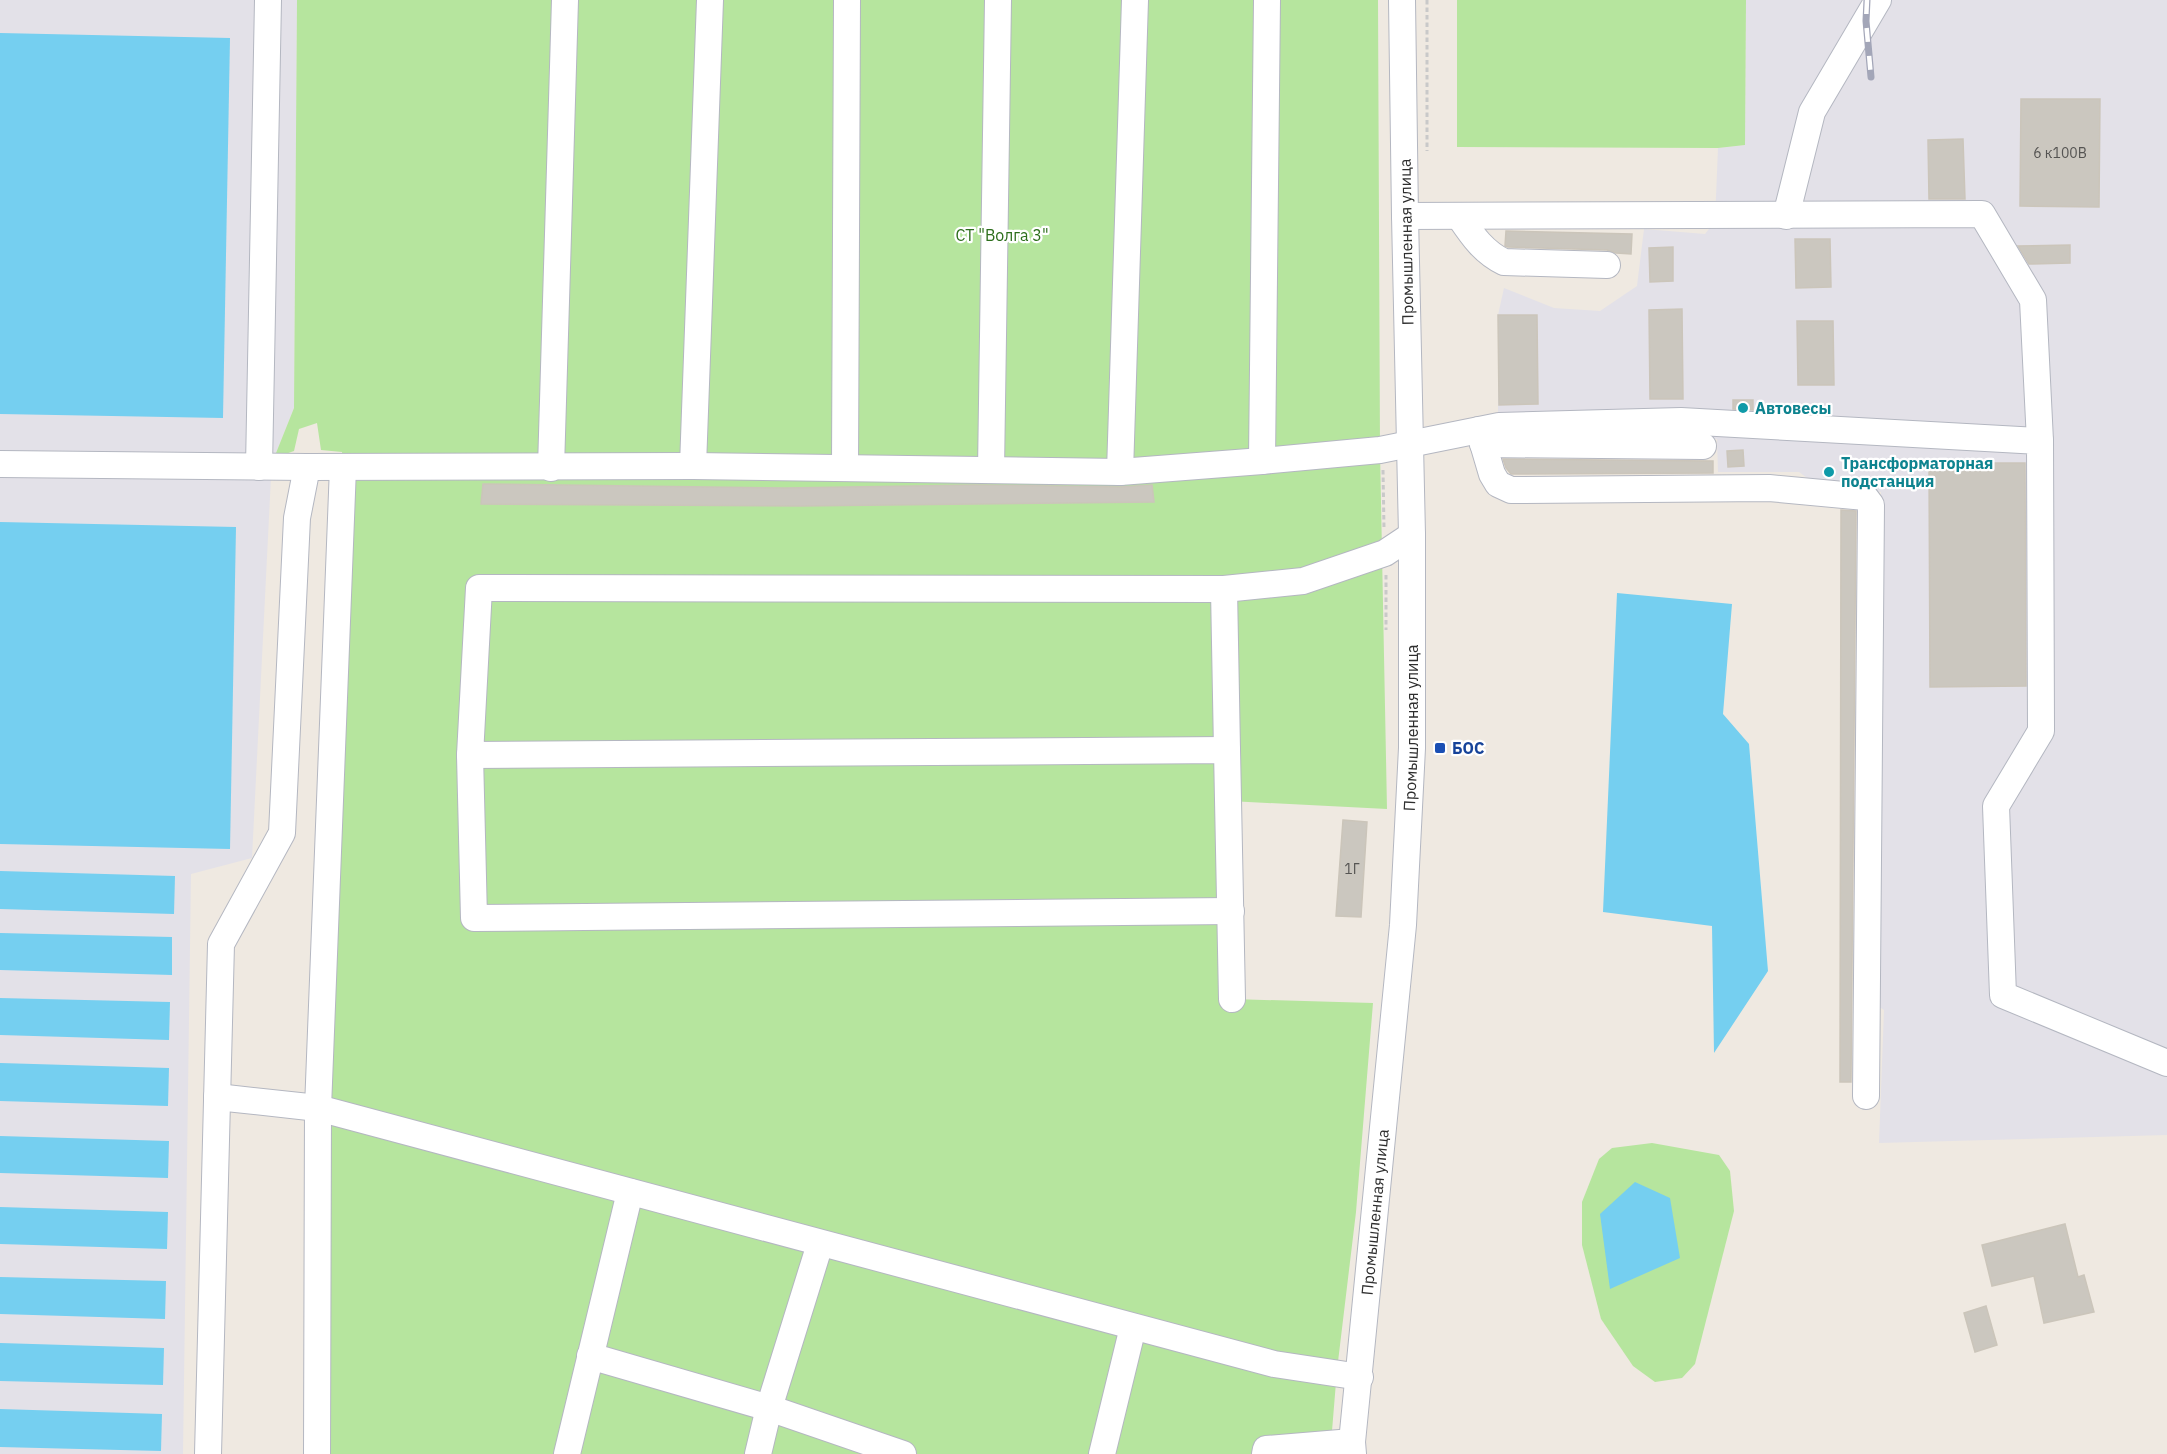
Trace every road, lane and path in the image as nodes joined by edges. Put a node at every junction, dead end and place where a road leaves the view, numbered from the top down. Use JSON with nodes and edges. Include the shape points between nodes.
{"nodes":[{"id":1,"x":268,"y":0,"type":"edge"},
{"id":2,"x":565,"y":0,"type":"edge"},
{"id":3,"x":710,"y":0,"type":"edge"},
{"id":4,"x":847,"y":0,"type":"edge"},
{"id":5,"x":998,"y":0,"type":"edge"},
{"id":6,"x":1135,"y":0,"type":"edge"},
{"id":7,"x":1267,"y":0,"type":"edge"},
{"id":8,"x":1402,"y":0,"type":"edge"},
{"id":9,"x":1878,"y":0,"type":"edge"},
{"id":10,"x":1405,"y":216,"type":"junction"},
{"id":11,"x":1459,"y":216,"type":"junction"},
{"id":12,"x":1786,"y":216,"type":"junction"},
{"id":13,"x":1607,"y":265,"type":"dead end"},
{"id":14,"x":1481,"y":437,"type":"junction"},
{"id":15,"x":2040,"y":441,"type":"junction"},
{"id":16,"x":1410,"y":444,"type":"junction"},
{"id":17,"x":1703,"y":446,"type":"dead end"},
{"id":18,"x":1262,"y":461,"type":"junction"},
{"id":19,"x":0,"y":464,"type":"edge"},
{"id":20,"x":693,"y":466,"type":"junction"},
{"id":21,"x":260,"y":467,"type":"junction"},
{"id":22,"x":307,"y":467,"type":"junction"},
{"id":23,"x":343,"y":467,"type":"junction"},
{"id":24,"x":551,"y":468,"type":"junction"},
{"id":25,"x":845,"y":468,"type":"junction"},
{"id":26,"x":990,"y":470,"type":"junction"},
{"id":27,"x":1120,"y":472,"type":"junction"},
{"id":28,"x":1412,"y":535,"type":"junction"},
{"id":29,"x":1224,"y":589,"type":"junction"},
{"id":30,"x":1227,"y":750,"type":"junction"},
{"id":31,"x":470,"y":755,"type":"junction"},
{"id":32,"x":1231,"y":911,"type":"junction"},
{"id":33,"x":1232,"y":999,"type":"dead end"},
{"id":34,"x":2167,"y":1063,"type":"edge"},
{"id":35,"x":1866,"y":1096,"type":"dead end"},
{"id":36,"x":217,"y":1097,"type":"junction"},
{"id":37,"x":318,"y":1108,"type":"junction"},
{"id":38,"x":630,"y":1192,"type":"junction"},
{"id":39,"x":820,"y":1244,"type":"junction"},
{"id":40,"x":1133,"y":1327,"type":"junction"},
{"id":41,"x":590,"y":1356,"type":"junction"},
{"id":42,"x":1360,"y":1377,"type":"junction"},
{"id":43,"x":770,"y":1408,"type":"junction"},
{"id":44,"x":1353,"y":1448,"type":"edge"},
{"id":45,"x":208,"y":1454,"type":"edge"},
{"id":46,"x":317,"y":1454,"type":"edge"},
{"id":47,"x":567,"y":1454,"type":"edge"},
{"id":48,"x":758,"y":1454,"type":"edge"},
{"id":49,"x":903,"y":1454,"type":"edge"},
{"id":50,"x":1102,"y":1454,"type":"edge"},
{"id":51,"x":1265,"y":1454,"type":"edge"}],
"edges":[{"from":1,"to":21,"type":"street"},
{"from":2,"to":24,"type":"street"},
{"from":3,"to":20,"type":"street"},
{"from":4,"to":25,"type":"street"},
{"from":5,"to":26,"type":"street"},
{"from":6,"to":27,"type":"street"},
{"from":7,"to":18,"type":"street"},
{"from":8,"to":10,"type":"street","name":"Промышленная улица"},
{"from":9,"to":12,"type":"street","via":[[1812,112]]},
{"from":10,"to":11,"type":"street"},
{"from":10,"to":16,"type":"street","name":"Промышленная улица"},
{"from":11,"to":12,"type":"street"},
{"from":11,"to":13,"type":"street","via":[[1477,242],[1504,262]]},
{"from":12,"to":15,"type":"street","via":[[1982,214],[2033,300]]},
{"from":14,"to":15,"type":"street","via":[[1499,426],[1681,420]]},
{"from":14,"to":16,"type":"street"},
{"from":14,"to":17,"type":"street"},
{"from":14,"to":35,"type":"street","via":[[1492,474],[1498,484],[1511,490],[1769,489],[1865,498],[1871,506]]},
{"from":15,"to":34,"type":"street","via":[[2041,731],[1996,806],[2003,995]]},
{"from":16,"to":18,"type":"street"},
{"from":16,"to":28,"type":"street","name":"Промышленная улица"},
{"from":18,"to":27,"type":"street"},
{"from":19,"to":21,"type":"street"},
{"from":20,"to":24,"type":"street"},
{"from":20,"to":25,"type":"street"},
{"from":21,"to":22,"type":"street"},
{"from":22,"to":23,"type":"street"},
{"from":22,"to":36,"type":"street","via":[[297,518],[282,833],[221,944]]},
{"from":23,"to":24,"type":"street"},
{"from":23,"to":37,"type":"street"},
{"from":25,"to":26,"type":"street"},
{"from":26,"to":27,"type":"street"},
{"from":28,"to":29,"type":"street","via":[[1385,553],[1303,582]]},
{"from":28,"to":42,"type":"street","name":"Промышленная улица","via":[[1412,748],[1403,925]]},
{"from":29,"to":30,"type":"street"},
{"from":29,"to":31,"type":"street","via":[[479,588]]},
{"from":30,"to":31,"type":"street"},
{"from":30,"to":32,"type":"street"},
{"from":31,"to":32,"type":"street","via":[[474,918]]},
{"from":32,"to":33,"type":"street"},
{"from":36,"to":37,"type":"street"},
{"from":36,"to":45,"type":"street"},
{"from":37,"to":38,"type":"street"},
{"from":37,"to":46,"type":"street"},
{"from":38,"to":39,"type":"street"},
{"from":38,"to":41,"type":"street"},
{"from":39,"to":40,"type":"street"},
{"from":39,"to":43,"type":"street"},
{"from":40,"to":42,"type":"street","via":[[1274,1364]]},
{"from":40,"to":50,"type":"street"},
{"from":41,"to":43,"type":"street"},
{"from":41,"to":47,"type":"street"},
{"from":42,"to":44,"type":"street","name":"Промышленная улица"},
{"from":43,"to":48,"type":"street"},
{"from":43,"to":49,"type":"street"},
{"from":44,"to":51,"type":"street","via":[[1266,1449]]}]}
